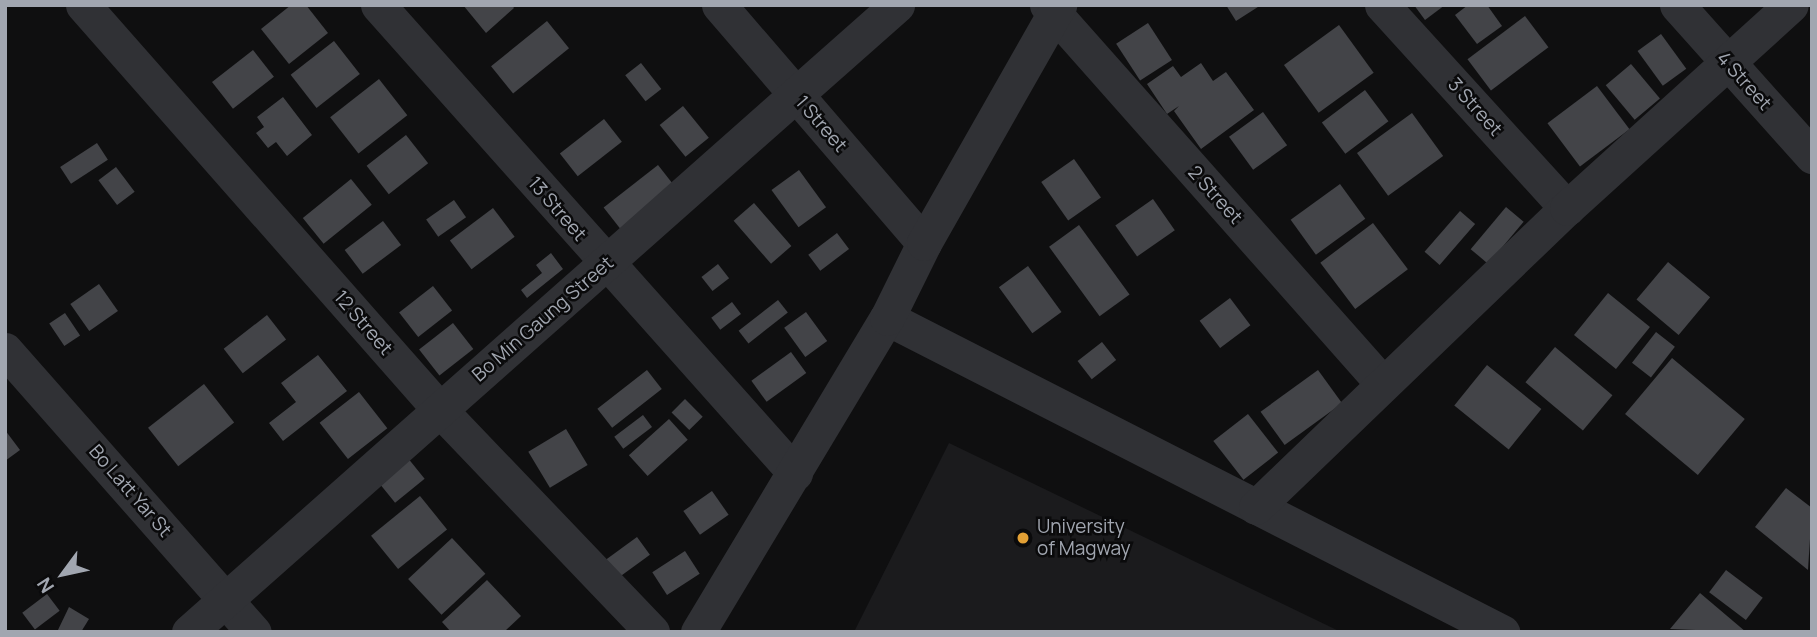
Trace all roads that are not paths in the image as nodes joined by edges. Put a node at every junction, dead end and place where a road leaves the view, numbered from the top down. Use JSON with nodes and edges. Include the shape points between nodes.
{"nodes":[{"id":1,"x":83,"y":5,"type":"edge"},
{"id":2,"x":379,"y":5,"type":"edge"},
{"id":3,"x":719,"y":5,"type":"edge"},
{"id":4,"x":897,"y":5,"type":"edge"},
{"id":5,"x":1382,"y":5,"type":"edge"},
{"id":6,"x":1677,"y":5,"type":"edge"},
{"id":7,"x":1791,"y":5,"type":"edge"},
{"id":8,"x":1053,"y":8,"type":"edge"},
{"id":9,"x":1728,"y":63,"type":"junction"},
{"id":10,"x":795,"y":94,"type":"junction"},
{"id":11,"x":1812,"y":156,"type":"edge"},
{"id":12,"x":1567,"y":208,"type":"junction"},
{"id":13,"x":924,"y":243,"type":"junction"},
{"id":14,"x":605,"y":264,"type":"junction"},
{"id":15,"x":887,"y":318,"type":"junction"},
{"id":16,"x":5,"y":350,"type":"edge"},
{"id":17,"x":1383,"y":384,"type":"junction"},
{"id":18,"x":440,"y":410,"type":"junction"},
{"id":19,"x":795,"y":473,"type":"junction"},
{"id":20,"x":1256,"y":507,"type":"junction"},
{"id":21,"x":226,"y":599,"type":"junction"},
{"id":22,"x":189,"y":632,"type":"edge"},
{"id":23,"x":254,"y":632,"type":"edge"},
{"id":24,"x":652,"y":632,"type":"edge"},
{"id":25,"x":698,"y":632,"type":"edge"},
{"id":26,"x":1502,"y":632,"type":"edge"}],
"edges":[{"from":1,"to":18,"type":"street","name":"12 Street"},
{"from":2,"to":14,"type":"street","name":"13 Street"},
{"from":3,"to":10,"type":"street","name":"1 Street"},
{"from":4,"to":10,"type":"street","name":"Bo Min Gaung Street"},
{"from":5,"to":12,"type":"street","name":"3 Street"},
{"from":6,"to":9,"type":"street","name":"4 Street"},
{"from":7,"to":9,"type":"street"},
{"from":8,"to":13,"type":"street"},
{"from":8,"to":17,"type":"street","name":"2 Street"},
{"from":9,"to":11,"type":"street","name":"4 Street"},
{"from":9,"to":12,"type":"street"},
{"from":10,"to":13,"type":"street","name":"1 Street"},
{"from":10,"to":14,"type":"street","name":"Bo Min Gaung Street"},
{"from":12,"to":17,"type":"street"},
{"from":13,"to":15,"type":"street"},
{"from":14,"to":18,"type":"street","name":"Bo Min Gaung Street"},
{"from":14,"to":19,"type":"street","name":"13 Street"},
{"from":15,"to":19,"type":"street"},
{"from":15,"to":20,"type":"street"},
{"from":16,"to":21,"type":"street","name":"Bo Latt Yar St"},
{"from":17,"to":20,"type":"street"},
{"from":18,"to":21,"type":"street","name":"Bo Min Gaung Street"},
{"from":18,"to":24,"type":"street","name":"12 Street"},
{"from":19,"to":25,"type":"street"},
{"from":20,"to":26,"type":"street"},
{"from":21,"to":22,"type":"street","name":"Bo Min Gaung Street"},
{"from":21,"to":23,"type":"street","name":"Bo Latt Yar St"}]}
